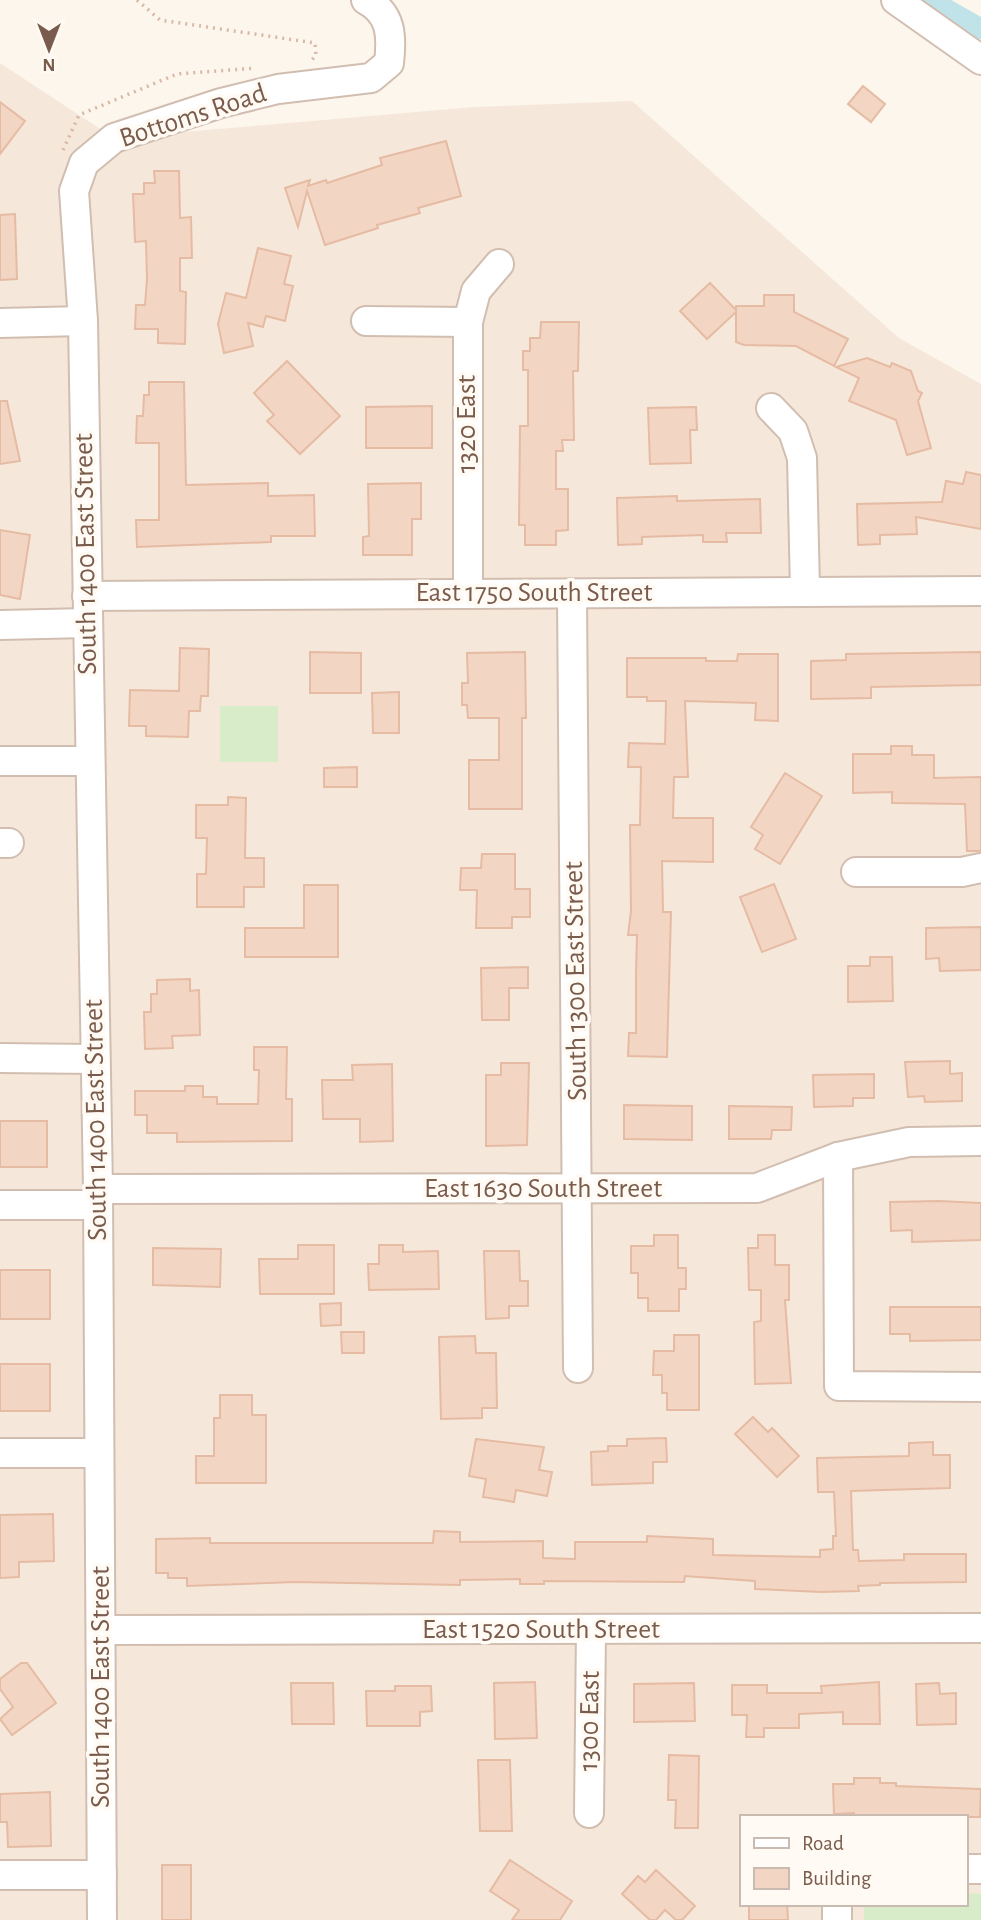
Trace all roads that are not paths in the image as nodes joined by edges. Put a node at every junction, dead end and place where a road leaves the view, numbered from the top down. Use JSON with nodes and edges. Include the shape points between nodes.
{"nodes":[{"id":1,"x":366,"y":0,"type":"edge"},
{"id":2,"x":896,"y":0,"type":"edge"},
{"id":3,"x":981,"y":60,"type":"edge"},
{"id":4,"x":499,"y":264,"type":"dead end"},
{"id":5,"x":83,"y":321,"type":"junction"},
{"id":6,"x":366,"y":321,"type":"dead end"},
{"id":7,"x":468,"y":322,"type":"junction"},
{"id":8,"x":0,"y":323,"type":"edge"},
{"id":9,"x":771,"y":408,"type":"dead end"},
{"id":10,"x":805,"y":590,"type":"junction"},
{"id":11,"x":981,"y":591,"type":"edge"},
{"id":12,"x":468,"y":594,"type":"junction"},
{"id":13,"x":572,"y":595,"type":"junction"},
{"id":14,"x":87,"y":609,"type":"junction"},
{"id":15,"x":0,"y":625,"type":"edge"},
{"id":16,"x":0,"y":761,"type":"edge"},
{"id":17,"x":88,"y":761,"type":"junction"},
{"id":18,"x":981,"y":868,"type":"edge"},
{"id":19,"x":856,"y":872,"type":"dead end"},
{"id":20,"x":0,"y":1058,"type":"edge"},
{"id":21,"x":95,"y":1059,"type":"junction"},
{"id":22,"x":981,"y":1141,"type":"edge"},
{"id":23,"x":838,"y":1157,"type":"junction"},
{"id":24,"x":578,"y":1189,"type":"junction"},
{"id":25,"x":98,"y":1197,"type":"junction"},
{"id":26,"x":0,"y":1205,"type":"edge"},
{"id":27,"x":578,"y":1368,"type":"dead end"},
{"id":28,"x":981,"y":1387,"type":"edge"},
{"id":29,"x":0,"y":1453,"type":"edge"},
{"id":30,"x":99,"y":1453,"type":"junction"},
{"id":31,"x":981,"y":1628,"type":"edge"},
{"id":32,"x":101,"y":1630,"type":"junction"},
{"id":33,"x":591,"y":1630,"type":"junction"},
{"id":34,"x":589,"y":1813,"type":"dead end"},
{"id":35,"x":0,"y":1875,"type":"edge"},
{"id":36,"x":102,"y":1875,"type":"junction"},
{"id":37,"x":102,"y":1920,"type":"edge"}],
"edges":[{"from":1,"to":5,"type":"street","name":"Bottoms Road","via":[[388,20],[392,43],[389,63],[372,78],[278,89],[221,103],[114,138],[84,163],[74,191]]},
{"from":2,"to":3,"type":"street"},
{"from":4,"to":7,"type":"street","name":"1320 East","via":[[476,291]]},
{"from":5,"to":8,"type":"street"},
{"from":5,"to":14,"type":"street","name":"South 1400 East Street"},
{"from":6,"to":7,"type":"street"},
{"from":7,"to":12,"type":"street","name":"1320 East"},
{"from":9,"to":10,"type":"street","via":[[793,431],[802,458]]},
{"from":10,"to":11,"type":"street","name":"East 1750 South Street"},
{"from":10,"to":13,"type":"street","name":"East 1750 South Street"},
{"from":12,"to":13,"type":"street","name":"East 1750 South Street"},
{"from":12,"to":14,"type":"street","name":"East 1750 South Street"},
{"from":13,"to":24,"type":"street","name":"South 1300 East Street"},
{"from":14,"to":15,"type":"street","name":"East 1750 South Street"},
{"from":14,"to":17,"type":"street","name":"South 1400 East Street"},
{"from":16,"to":17,"type":"street"},
{"from":17,"to":21,"type":"street","name":"South 1400 East Street"},
{"from":18,"to":19,"type":"street"},
{"from":20,"to":21,"type":"street"},
{"from":21,"to":25,"type":"street","name":"South 1400 East Street"},
{"from":22,"to":23,"type":"street","name":"East 1630 South Street","via":[[909,1142]]},
{"from":23,"to":24,"type":"street","name":"East 1630 South Street","via":[[757,1188]]},
{"from":23,"to":28,"type":"street","via":[[839,1385]]},
{"from":24,"to":25,"type":"street","name":"East 1630 South Street"},
{"from":24,"to":27,"type":"street","name":"South 1300 East Street"},
{"from":25,"to":26,"type":"street","name":"East 1630 South Street"},
{"from":25,"to":30,"type":"street","name":"South 1400 East Street"},
{"from":29,"to":30,"type":"street"},
{"from":30,"to":32,"type":"street","name":"South 1400 East Street"},
{"from":31,"to":33,"type":"street","name":"East 1520 South Street"},
{"from":32,"to":33,"type":"street","name":"East 1520 South Street"},
{"from":32,"to":36,"type":"street","name":"South 1400 East Street"},
{"from":33,"to":34,"type":"street","name":"1300 East"},
{"from":35,"to":36,"type":"street"},
{"from":36,"to":37,"type":"street","name":"South 1400 East Street"}]}
